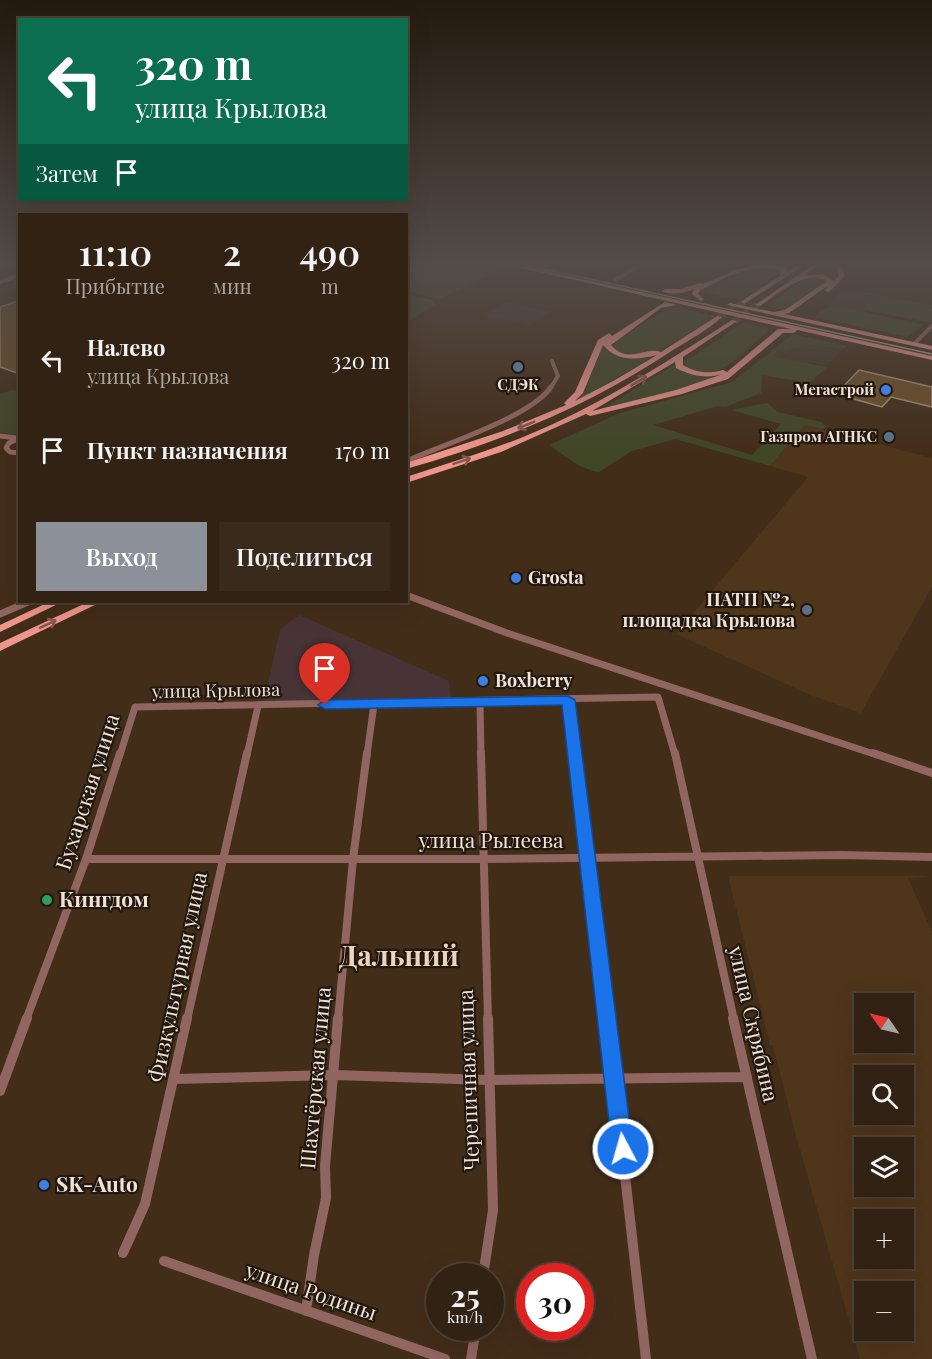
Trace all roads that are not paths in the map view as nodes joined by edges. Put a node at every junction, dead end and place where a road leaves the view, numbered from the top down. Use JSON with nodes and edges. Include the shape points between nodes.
{"nodes":[{"id":1,"x":621,"y":327,"type":"edge"},
{"id":2,"x":629,"y":327,"type":"edge"},
{"id":3,"x":703,"y":327,"type":"edge"},
{"id":4,"x":724,"y":327,"type":"tunnel mouth"},
{"id":5,"x":770,"y":327,"type":"edge"},
{"id":6,"x":793,"y":327,"type":"edge"},
{"id":7,"x":836,"y":327,"type":"edge"},
{"id":8,"x":931,"y":327,"type":"edge"},
{"id":9,"x":809,"y":331,"type":"junction"},
{"id":10,"x":915,"y":345,"type":"junction"},
{"id":11,"x":670,"y":348,"type":"junction"},
{"id":12,"x":932,"y":348,"type":"edge"},
{"id":13,"x":679,"y":357,"type":"junction"},
{"id":14,"x":932,"y":358,"type":"edge"},
{"id":15,"x":552,"y":361,"type":"dead end"},
{"id":16,"x":561,"y":410,"type":"junction"},
{"id":17,"x":566,"y":420,"type":"junction"},
{"id":18,"x":0,"y":436,"type":"edge"},
{"id":19,"x":18,"y":438,"type":"edge"},
{"id":20,"x":18,"y":439,"type":"edge"},
{"id":21,"x":0,"y":443,"type":"edge"},
{"id":22,"x":7,"y":446,"type":"junction"},
{"id":23,"x":18,"y":453,"type":"edge"},
{"id":24,"x":408,"y":459,"type":"edge"},
{"id":25,"x":408,"y":465,"type":"edge"},
{"id":26,"x":408,"y":479,"type":"edge"},
{"id":27,"x":408,"y":596,"type":"edge"},
{"id":28,"x":26,"y":603,"type":"edge"},
{"id":29,"x":55,"y":603,"type":"edge"},
{"id":30,"x":94,"y":603,"type":"edge"},
{"id":31,"x":0,"y":614,"type":"edge"},
{"id":32,"x":0,"y":630,"type":"edge"},
{"id":33,"x":0,"y":647,"type":"edge"},
{"id":34,"x":658,"y":697,"type":"joint"},
{"id":35,"x":568,"y":700,"type":"junction"},
{"id":36,"x":480,"y":702,"type":"junction"},
{"id":37,"x":374,"y":704,"type":"junction"},
{"id":38,"x":258,"y":706,"type":"junction"},
{"id":39,"x":135,"y":707,"type":"joint"},
{"id":40,"x":932,"y":773,"type":"edge"},
{"id":41,"x":696,"y":857,"type":"junction"},
{"id":42,"x":932,"y":857,"type":"edge"},
{"id":43,"x":588,"y":858,"type":"junction"},
{"id":44,"x":86,"y":859,"type":"junction"},
{"id":45,"x":223,"y":859,"type":"junction"},
{"id":46,"x":353,"y":859,"type":"junction"},
{"id":47,"x":483,"y":859,"type":"junction"},
{"id":48,"x":334,"y":1076,"type":"junction"},
{"id":49,"x":747,"y":1077,"type":"junction"},
{"id":50,"x":175,"y":1079,"type":"junction"},
{"id":51,"x":615,"y":1079,"type":"junction"},
{"id":52,"x":488,"y":1080,"type":"junction"},
{"id":53,"x":0,"y":1091,"type":"edge"},
{"id":54,"x":123,"y":1253,"type":"dead end"},
{"id":55,"x":164,"y":1262,"type":"dead end"},
{"id":56,"x":485,"y":1263,"type":"edge"},
{"id":57,"x":306,"y":1311,"type":"junction"},
{"id":58,"x":474,"y":1341,"type":"edge"},
{"id":59,"x":445,"y":1359,"type":"edge"},
{"id":60,"x":471,"y":1359,"type":"edge"},
{"id":61,"x":646,"y":1359,"type":"edge"},
{"id":62,"x":812,"y":1359,"type":"edge"}],
"edges":[{"from":1,"to":16,"type":"main road","via":[[602,340],[579,393]]},
{"from":2,"to":11,"type":"main road","via":[[609,341],[611,350],[631,357]]},
{"from":3,"to":11,"type":"main road"},
{"from":4,"to":13,"type":"main road"},
{"from":5,"to":13,"type":"main road","via":[[770,332],[723,372],[703,375],[684,370],[677,362]]},
{"from":6,"to":9,"type":"main road"},
{"from":7,"to":10,"type":"main road"},
{"from":8,"to":10,"type":"street"},
{"from":9,"to":14,"type":"main road"},
{"from":9,"to":17,"type":"main road","via":[[780,331],[725,377],[706,385]]},
{"from":10,"to":12,"type":"main road"},
{"from":11,"to":16,"type":"main road","via":[[603,390]]},
{"from":17,"to":13,"type":"main road","one_way":true},
{"from":15,"to":24,"type":"street","via":[[557,380],[531,405],[497,425]]},
{"from":16,"to":25,"type":"main road","one_way":true,"via":[[502,435]]},
{"from":26,"to":17,"type":"main road","one_way":true,"via":[[527,439]]},
{"from":18,"to":19,"type":"street"},
{"from":20,"to":22,"type":"street"},
{"from":21,"to":22,"type":"street"},
{"from":22,"to":23,"type":"street","via":[[10,452]]},
{"from":27,"to":40,"type":"street","via":[[507,633]]},
{"from":28,"to":31,"type":"street"},
{"from":29,"to":32,"type":"main road"},
{"from":33,"to":30,"type":"main road","one_way":true},
{"from":34,"to":35,"type":"street","name":"улица Крылова"},
{"from":34,"to":41,"type":"street","name":"улица Скрябина","via":[[674,751]]},
{"from":35,"to":36,"type":"street","name":"улица Крылова"},
{"from":35,"to":43,"type":"street"},
{"from":36,"to":37,"type":"street","name":"улица Крылова"},
{"from":36,"to":47,"type":"street","name":"Черепичная улица"},
{"from":37,"to":38,"type":"street","name":"улица Крылова"},
{"from":37,"to":46,"type":"street","name":"Шахтёрская улица"},
{"from":38,"to":39,"type":"street","name":"улица Крылова"},
{"from":38,"to":45,"type":"street","name":"Физкультурная улица"},
{"from":39,"to":44,"type":"street","name":"Бухарская улица"},
{"from":41,"to":42,"type":"street","name":"улица Рылеева"},
{"from":41,"to":43,"type":"street","name":"улица Рылеева"},
{"from":41,"to":49,"type":"street","name":"улица Скрябина"},
{"from":43,"to":47,"type":"street","name":"улица Рылеева"},
{"from":43,"to":51,"type":"street"},
{"from":44,"to":45,"type":"street","name":"улица Рылеева"},
{"from":44,"to":53,"type":"street","name":"Бухарская улица"},
{"from":45,"to":46,"type":"street","name":"улица Рылеева"},
{"from":45,"to":50,"type":"street","name":"Физкультурная улица"},
{"from":46,"to":47,"type":"street","name":"улица Рылеева"},
{"from":46,"to":48,"type":"street","name":"Шахтёрская улица"},
{"from":47,"to":52,"type":"street","name":"Черепичная улица"},
{"from":48,"to":50,"type":"street"},
{"from":48,"to":52,"type":"street"},
{"from":48,"to":57,"type":"street","name":"Шахтёрская улица","via":[[325,1166],[326,1198]]},
{"from":49,"to":51,"type":"street"},
{"from":49,"to":62,"type":"street","name":"улица Скрябина"},
{"from":50,"to":54,"type":"street","name":"Физкультурная улица","via":[[145,1204]]},
{"from":51,"to":52,"type":"street"},
{"from":51,"to":61,"type":"street"},
{"from":52,"to":56,"type":"street","name":"Черепичная улица","via":[[493,1210]]},
{"from":55,"to":57,"type":"street","name":"улица Родины"},
{"from":57,"to":59,"type":"street","name":"улица Родины"},
{"from":58,"to":60,"type":"street"}]}
